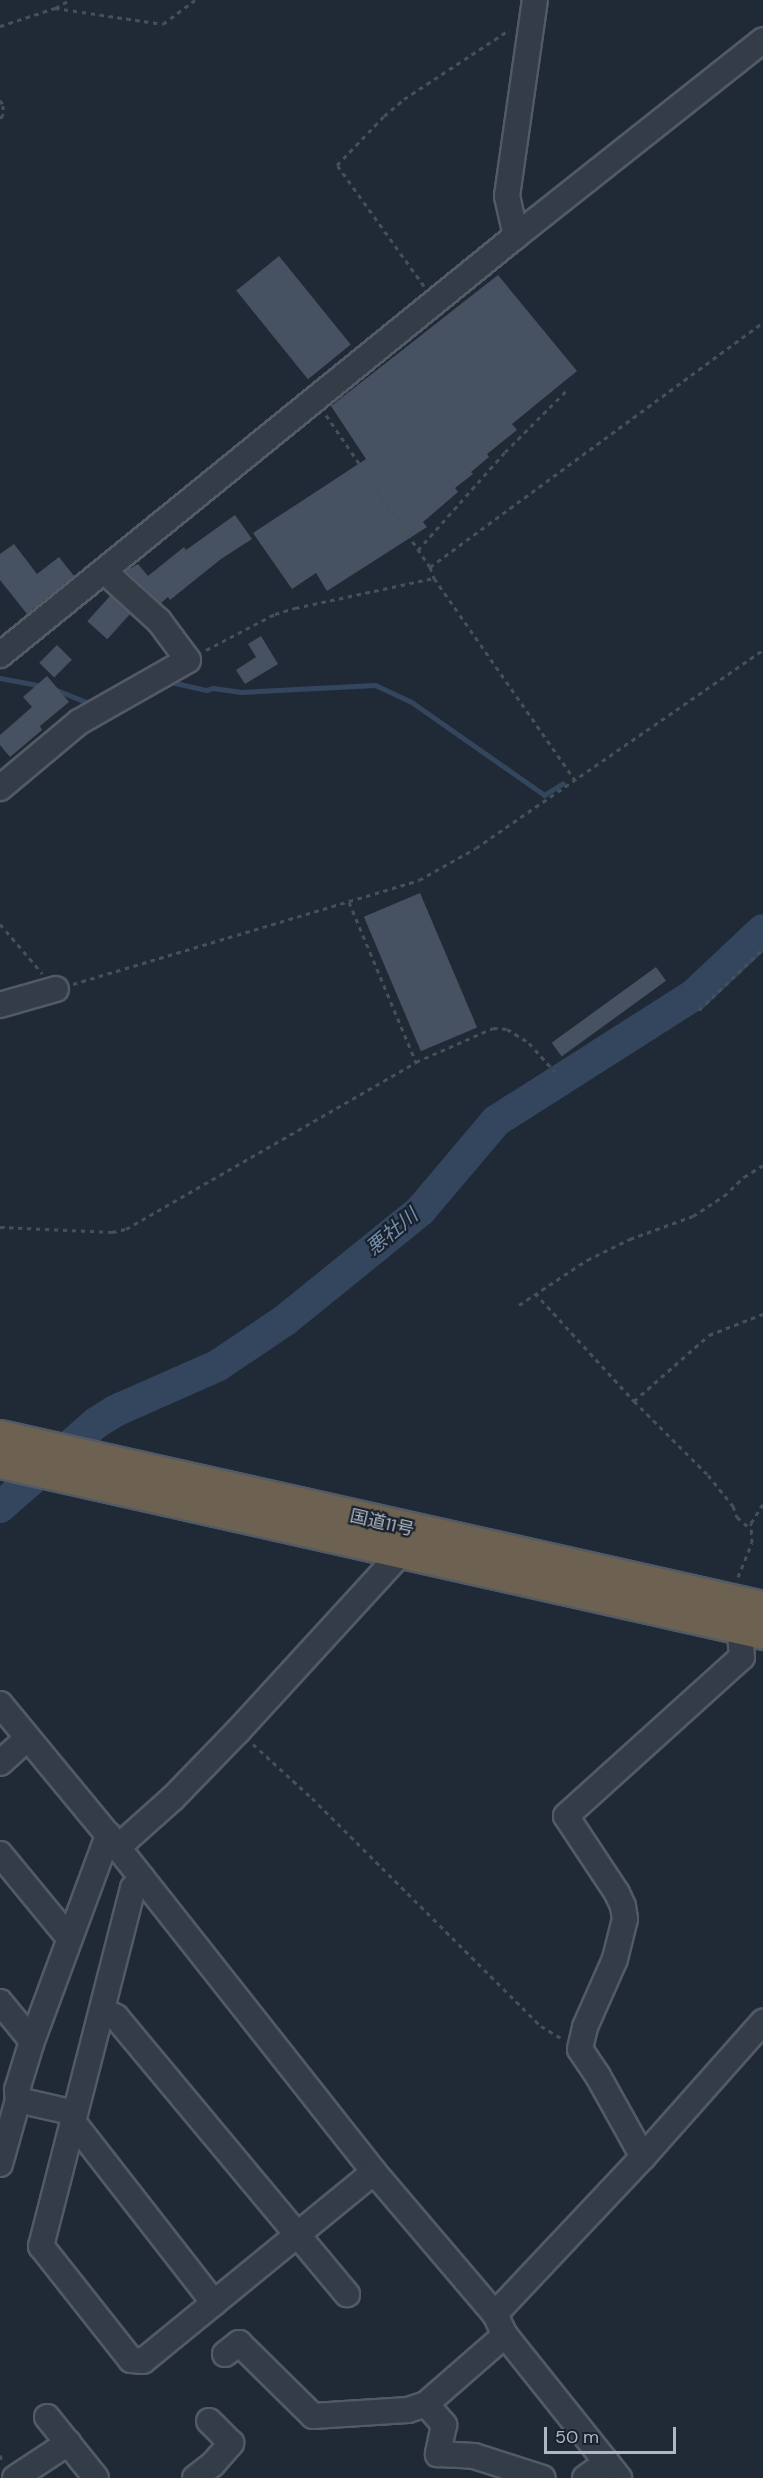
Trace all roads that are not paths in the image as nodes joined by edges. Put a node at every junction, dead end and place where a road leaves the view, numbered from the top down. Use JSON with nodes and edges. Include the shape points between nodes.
{"nodes":[{"id":1,"x":533,"y":9,"type":"edge"},
{"id":2,"x":763,"y":40,"type":"edge"},
{"id":3,"x":516,"y":236,"type":"junction"},
{"id":4,"x":104,"y":571,"type":"junction"},
{"id":5,"x":0,"y":655,"type":"edge"},
{"id":6,"x":0,"y":788,"type":"edge"},
{"id":7,"x":56,"y":989,"type":"road end"},
{"id":8,"x":0,"y":1005,"type":"edge"},
{"id":9,"x":0,"y":1437,"type":"edge"},
{"id":10,"x":23,"y":1459,"type":"edge"},
{"id":11,"x":412,"y":1542,"type":"junction"},
{"id":12,"x":752,"y":1631,"type":"edge"},
{"id":13,"x":0,"y":1704,"type":"edge"},
{"id":14,"x":27,"y":1739,"type":"junction"},
{"id":15,"x":0,"y":1763,"type":"edge"},
{"id":16,"x":112,"y":1842,"type":"junction"},
{"id":17,"x":0,"y":1854,"type":"edge"},
{"id":18,"x":142,"y":1878,"type":"junction"},
{"id":19,"x":69,"y":1938,"type":"junction"},
{"id":20,"x":0,"y":2002,"type":"edge"},
{"id":21,"x":103,"y":2010,"type":"junction"},
{"id":22,"x":763,"y":2022,"type":"edge"},
{"id":23,"x":32,"y":2041,"type":"junction"},
{"id":24,"x":12,"y":2092,"type":"edge"},
{"id":25,"x":74,"y":2118,"type":"junction"},
{"id":26,"x":643,"y":2157,"type":"junction"},
{"id":27,"x":1,"y":2158,"type":"edge"},
{"id":28,"x":374,"y":2172,"type":"junction"},
{"id":29,"x":296,"y":2235,"type":"junction"},
{"id":30,"x":347,"y":2294,"type":"dead end"},
{"id":31,"x":214,"y":2303,"type":"junction"},
{"id":32,"x":500,"y":2325,"type":"junction"},
{"id":33,"x":238,"y":2343,"type":"dead end"},
{"id":34,"x":426,"y":2404,"type":"junction"},
{"id":35,"x":47,"y":2417,"type":"dead end"},
{"id":36,"x":209,"y":2421,"type":"dead end"},
{"id":37,"x":68,"y":2443,"type":"junction"},
{"id":38,"x":613,"y":2470,"type":"edge"},
{"id":39,"x":15,"y":2478,"type":"edge"},
{"id":40,"x":96,"y":2478,"type":"edge"},
{"id":41,"x":195,"y":2478,"type":"edge"},
{"id":42,"x":543,"y":2478,"type":"edge"},
{"id":43,"x":585,"y":2478,"type":"edge"}],
"edges":[{"from":1,"to":3,"type":"street","via":[[507,196]]},
{"from":2,"to":3,"type":"street"},
{"from":3,"to":4,"type":"street"},
{"from":4,"to":5,"type":"street"},
{"from":4,"to":6,"type":"street","via":[[159,621],[188,660],[79,722]]},
{"from":7,"to":8,"type":"street"},
{"from":9,"to":10,"type":"highway","name":"国道11号"},
{"from":10,"to":11,"type":"highway","name":"国道11号","via":[[83,1468]]},
{"from":11,"to":12,"type":"highway","name":"国道11号"},
{"from":11,"to":16,"type":"street","via":[[173,1797]]},
{"from":12,"to":26,"type":"street","via":[[566,1816],[617,1893],[625,1919],[615,1959],[585,2026],[580,2049]]},
{"from":13,"to":14,"type":"street"},
{"from":14,"to":15,"type":"street"},
{"from":14,"to":16,"type":"street"},
{"from":16,"to":18,"type":"street"},
{"from":16,"to":19,"type":"street"},
{"from":17,"to":19,"type":"street"},
{"from":18,"to":21,"type":"street","via":[[133,1888]]},
{"from":18,"to":28,"type":"street"},
{"from":19,"to":23,"type":"street"},
{"from":20,"to":23,"type":"street"},
{"from":21,"to":25,"type":"street"},
{"from":21,"to":29,"type":"street","via":[[116,2017]]},
{"from":22,"to":26,"type":"street"},
{"from":23,"to":24,"type":"street"},
{"from":24,"to":25,"type":"street"},
{"from":24,"to":27,"type":"street"},
{"from":25,"to":31,"type":"street"},
{"from":25,"to":31,"type":"street","via":[[41,2246],[131,2360],[143,2361]]},
{"from":26,"to":32,"type":"street"},
{"from":28,"to":29,"type":"street"},
{"from":28,"to":32,"type":"street"},
{"from":29,"to":30,"type":"street"},
{"from":29,"to":31,"type":"street"},
{"from":32,"to":34,"type":"street"},
{"from":32,"to":38,"type":"street"},
{"from":33,"to":34,"type":"street","via":[[313,2416],[408,2410]]},
{"from":34,"to":42,"type":"street","via":[[444,2426],[430,2461],[474,2456]]},
{"from":35,"to":37,"type":"street"},
{"from":36,"to":41,"type":"street","via":[[231,2443]]},
{"from":37,"to":39,"type":"street"},
{"from":37,"to":40,"type":"street"},
{"from":38,"to":43,"type":"street"}]}
